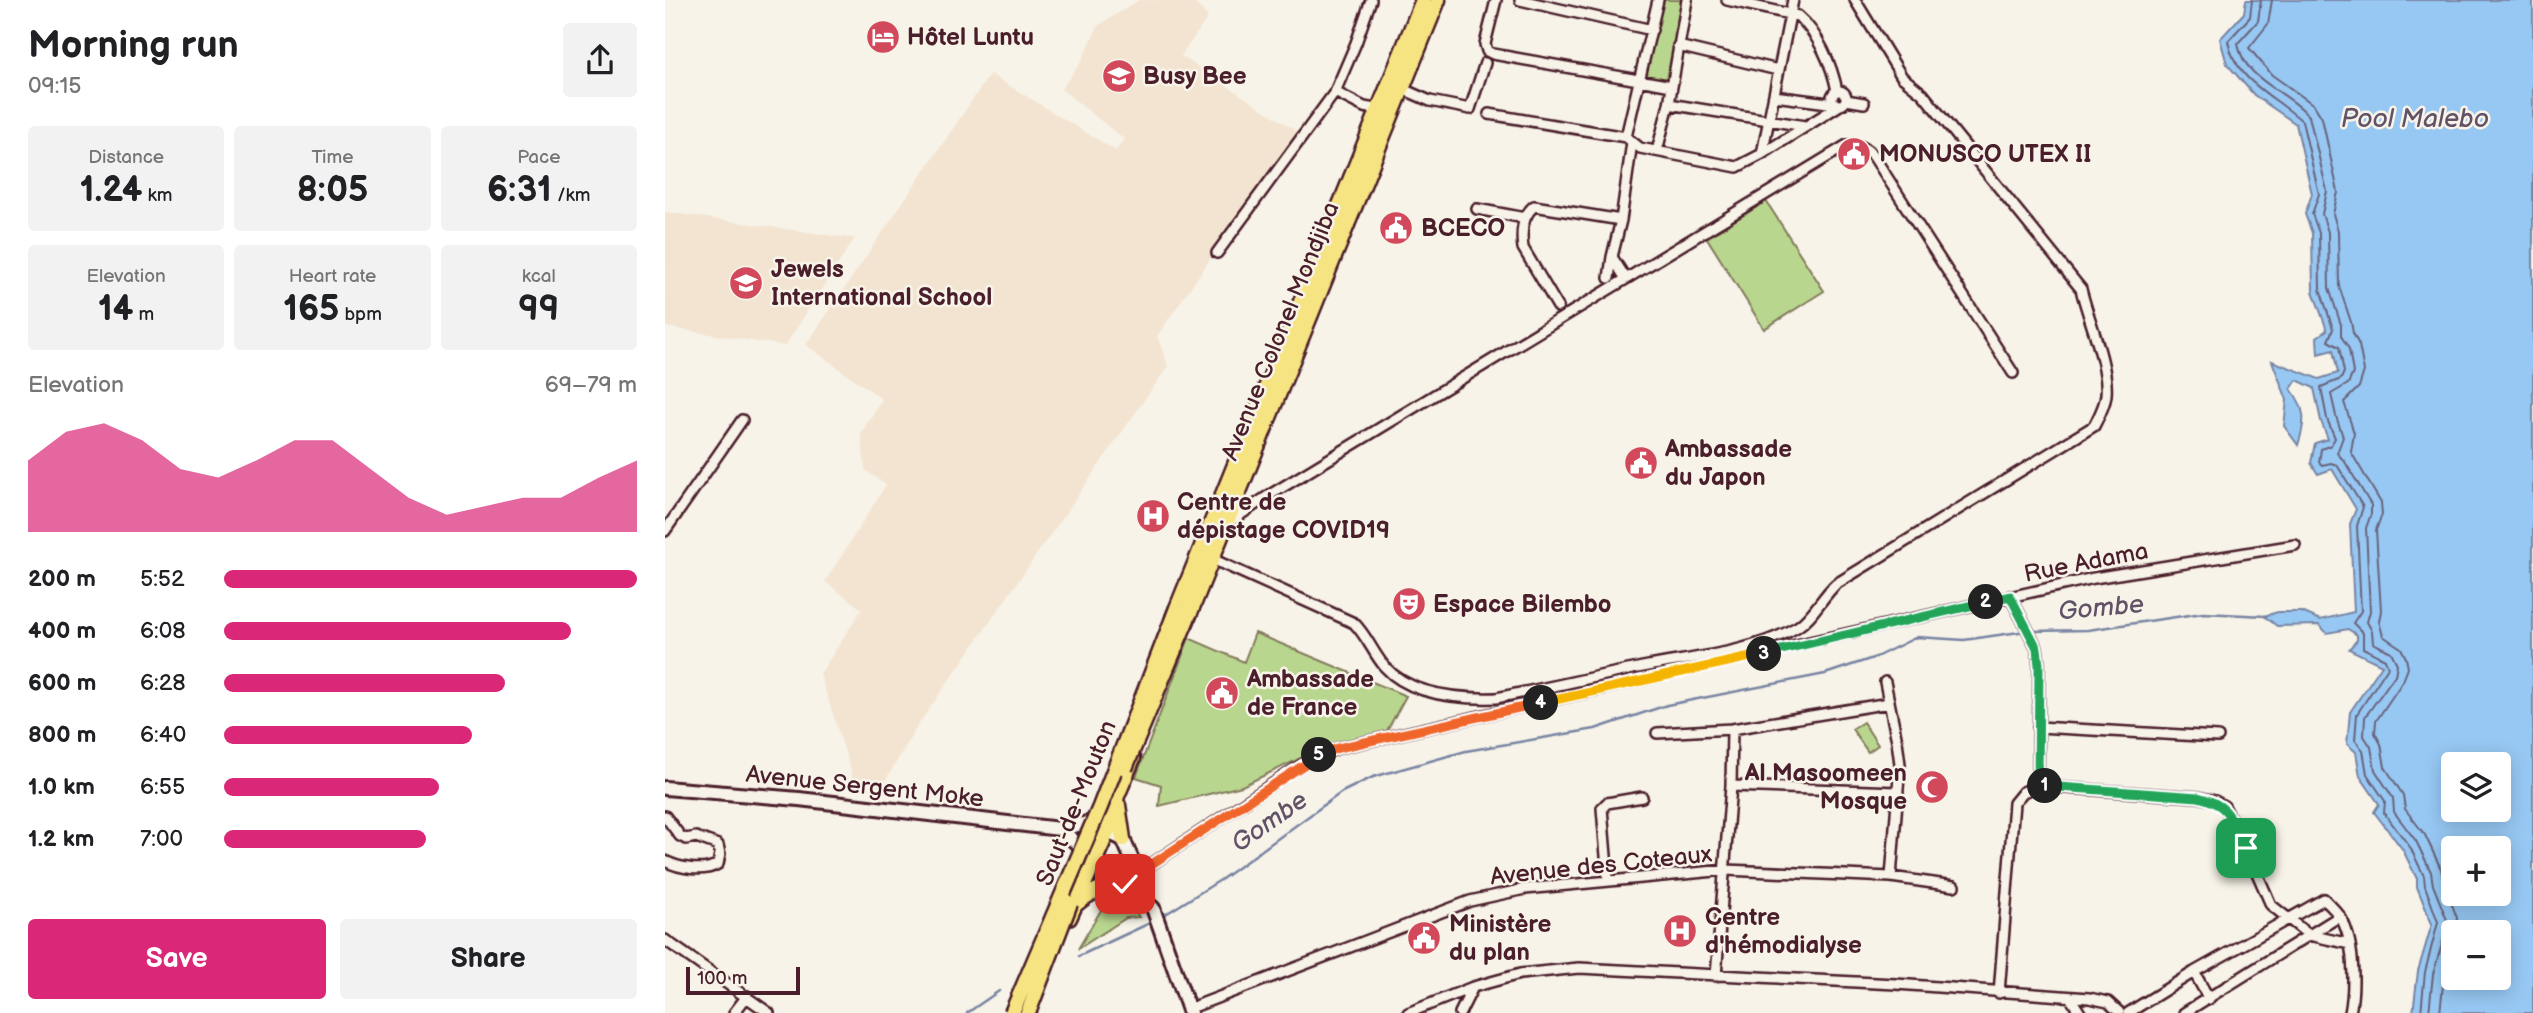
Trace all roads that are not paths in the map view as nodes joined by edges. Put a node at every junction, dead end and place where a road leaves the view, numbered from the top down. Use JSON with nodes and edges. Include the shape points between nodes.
{"nodes":[{"id":1,"x":1371,"y":0,"type":"edge"},
{"id":2,"x":1423,"y":0,"type":"edge"},
{"id":3,"x":1438,"y":0,"type":"edge"},
{"id":4,"x":1496,"y":0,"type":"edge"},
{"id":5,"x":1520,"y":0,"type":"edge"},
{"id":6,"x":1658,"y":0,"type":"edge"},
{"id":7,"x":1688,"y":0,"type":"edge"},
{"id":8,"x":1727,"y":0,"type":"edge"},
{"id":9,"x":1793,"y":0,"type":"edge"},
{"id":10,"x":1855,"y":0,"type":"edge"},
{"id":11,"x":1790,"y":14,"type":"junction"},
{"id":12,"x":1652,"y":30,"type":"junction"},
{"id":13,"x":1678,"y":46,"type":"junction"},
{"id":14,"x":1485,"y":64,"type":"dead end"},
{"id":15,"x":1778,"y":70,"type":"junction"},
{"id":16,"x":1641,"y":80,"type":"junction"},
{"id":17,"x":1396,"y":86,"type":"junction"},
{"id":18,"x":1672,"y":86,"type":"junction"},
{"id":19,"x":1335,"y":92,"type":"junction"},
{"id":20,"x":1774,"y":96,"type":"junction"},
{"id":21,"x":1841,"y":103,"type":"junction"},
{"id":22,"x":1864,"y":103,"type":"dead end"},
{"id":23,"x":1669,"y":104,"type":"junction"},
{"id":24,"x":1380,"y":110,"type":"junction"},
{"id":25,"x":1489,"y":114,"type":"dead end"},
{"id":26,"x":1769,"y":121,"type":"junction"},
{"id":27,"x":1805,"y":127,"type":"junction"},
{"id":28,"x":1629,"y":139,"type":"junction"},
{"id":29,"x":1657,"y":151,"type":"junction"},
{"id":30,"x":1762,"y":154,"type":"junction"},
{"id":31,"x":1352,"y":193,"type":"junction"},
{"id":32,"x":1477,"y":209,"type":"dead end"},
{"id":33,"x":1525,"y":218,"type":"junction"},
{"id":34,"x":1621,"y":220,"type":"junction"},
{"id":35,"x":1217,"y":253,"type":"dead end"},
{"id":36,"x":1612,"y":257,"type":"junction"},
{"id":37,"x":1609,"y":278,"type":"dead end"},
{"id":38,"x":1626,"y":279,"type":"junction"},
{"id":39,"x":1557,"y":307,"type":"dead end"},
{"id":40,"x":2013,"y":373,"type":"dead end"},
{"id":41,"x":741,"y":420,"type":"dead end"},
{"id":42,"x":1220,"y":521,"type":"junction"},
{"id":43,"x":665,"y":531,"type":"edge"},
{"id":44,"x":2295,"y":545,"type":"dead end"},
{"id":45,"x":1212,"y":559,"type":"junction"},
{"id":46,"x":2010,"y":596,"type":"junction"},
{"id":47,"x":1183,"y":611,"type":"junction"},
{"id":48,"x":1885,"y":682,"type":"dead end"},
{"id":49,"x":1889,"y":703,"type":"junction"},
{"id":50,"x":2038,"y":727,"type":"junction"},
{"id":51,"x":1733,"y":729,"type":"junction"},
{"id":52,"x":1657,"y":733,"type":"dead end"},
{"id":53,"x":2218,"y":737,"type":"dead end"},
{"id":54,"x":1731,"y":786,"type":"junction"},
{"id":55,"x":2038,"y":786,"type":"junction"},
{"id":56,"x":665,"y":788,"type":"edge"},
{"id":57,"x":1898,"y":792,"type":"junction"},
{"id":58,"x":1642,"y":797,"type":"dead end"},
{"id":59,"x":1095,"y":804,"type":"junction"},
{"id":60,"x":1115,"y":804,"type":"junction"},
{"id":61,"x":665,"y":816,"type":"edge"},
{"id":62,"x":1087,"y":822,"type":"junction"},
{"id":63,"x":1060,"y":829,"type":"junction"},
{"id":64,"x":1107,"y":833,"type":"junction"},
{"id":65,"x":1123,"y":839,"type":"junction"},
{"id":66,"x":1077,"y":846,"type":"junction"},
{"id":67,"x":1095,"y":858,"type":"junction"},
{"id":68,"x":665,"y":861,"type":"edge"},
{"id":69,"x":1067,"y":868,"type":"junction"},
{"id":70,"x":1726,"y":870,"type":"junction"},
{"id":71,"x":1138,"y":873,"type":"junction"},
{"id":72,"x":1087,"y":876,"type":"junction"},
{"id":73,"x":1891,"y":877,"type":"junction"},
{"id":74,"x":1608,"y":880,"type":"junction"},
{"id":75,"x":1125,"y":884,"type":"junction"},
{"id":76,"x":1954,"y":886,"type":"dead end"},
{"id":77,"x":1075,"y":905,"type":"junction"},
{"id":78,"x":1150,"y":906,"type":"junction"},
{"id":79,"x":2340,"y":916,"type":"junction"},
{"id":80,"x":2289,"y":920,"type":"junction"},
{"id":81,"x":2309,"y":935,"type":"junction"},
{"id":82,"x":665,"y":940,"type":"edge"},
{"id":83,"x":2350,"y":944,"type":"junction"},
{"id":84,"x":2194,"y":972,"type":"junction"},
{"id":85,"x":1716,"y":976,"type":"junction"},
{"id":86,"x":1473,"y":987,"type":"junction"},
{"id":87,"x":1999,"y":993,"type":"junction"},
{"id":88,"x":747,"y":996,"type":"junction"},
{"id":89,"x":2070,"y":998,"type":"junction"},
{"id":90,"x":2209,"y":999,"type":"junction"},
{"id":91,"x":1189,"y":1011,"type":"edge"},
{"id":92,"x":734,"y":1013,"type":"edge"},
{"id":93,"x":769,"y":1013,"type":"edge"},
{"id":94,"x":1011,"y":1013,"type":"edge"},
{"id":95,"x":1028,"y":1013,"type":"edge"},
{"id":96,"x":1408,"y":1013,"type":"edge"},
{"id":97,"x":1460,"y":1013,"type":"edge"},
{"id":98,"x":2080,"y":1013,"type":"edge"},
{"id":99,"x":2108,"y":1013,"type":"edge"},
{"id":100,"x":2120,"y":1013,"type":"edge"},
{"id":101,"x":2128,"y":1013,"type":"edge"},
{"id":102,"x":2184,"y":1013,"type":"edge"},
{"id":103,"x":2350,"y":1013,"type":"edge"}],
"edges":[{"from":1,"to":19,"type":"street"},
{"from":2,"to":17,"type":"main road","name":"Avenue Colonel Mondjiba"},
{"from":3,"to":17,"type":"main road","name":"Avenue Colonel Mondjiba"},
{"from":4,"to":16,"type":"street","via":[[1487,51]]},
{"from":5,"to":12,"type":"street"},
{"from":6,"to":12,"type":"street"},
{"from":7,"to":13,"type":"street"},
{"from":8,"to":11,"type":"street"},
{"from":9,"to":11,"type":"street"},
{"from":10,"to":45,"type":"street","via":[[1902,77],[1923,94],[2081,289],[2106,382],[2106,397],[2094,426],[1836,584],[1811,615],[1790,631],[1739,649],[1496,698],[1469,699],[1413,687],[1386,668],[1354,623]]},
{"from":11,"to":15,"type":"street"},
{"from":11,"to":21,"type":"street","via":[[1806,22],[1831,67],[1837,91],[1844,92]]},
{"from":12,"to":16,"type":"street"},
{"from":13,"to":15,"type":"street"},
{"from":13,"to":18,"type":"street"},
{"from":14,"to":17,"type":"street","via":[[1471,109],[1430,101]]},
{"from":15,"to":20,"type":"street"},
{"from":16,"to":18,"type":"street"},
{"from":16,"to":28,"type":"street"},
{"from":17,"to":24,"type":"main road","name":"Avenue Colonel Mondjiba"},
{"from":17,"to":31,"type":"main road","name":"Avenue Colonel Mondjiba"},
{"from":18,"to":23,"type":"street"},
{"from":19,"to":24,"type":"street"},
{"from":19,"to":35,"type":"street"},
{"from":20,"to":21,"type":"street"},
{"from":20,"to":26,"type":"street"},
{"from":21,"to":22,"type":"street"},
{"from":21,"to":27,"type":"street"},
{"from":23,"to":26,"type":"street"},
{"from":23,"to":29,"type":"street"},
{"from":24,"to":31,"type":"main road","name":"Avenue Colonel Mondjiba"},
{"from":25,"to":28,"type":"street"},
{"from":26,"to":27,"type":"street"},
{"from":26,"to":30,"type":"street"},
{"from":27,"to":30,"type":"street"},
{"from":28,"to":29,"type":"street","via":[[1640,148]]},
{"from":28,"to":34,"type":"street"},
{"from":29,"to":30,"type":"street","via":[[1737,167]]},
{"from":31,"to":42,"type":"main road","name":"Avenue Colonel Mondjiba"},
{"from":32,"to":33,"type":"street"},
{"from":33,"to":34,"type":"street","via":[[1534,206]]},
{"from":33,"to":39,"type":"street","via":[[1523,248]]},
{"from":34,"to":36,"type":"street"},
{"from":36,"to":37,"type":"street"},
{"from":36,"to":38,"type":"street"},
{"from":38,"to":40,"type":"street","via":[[1847,145],[1859,145],[1881,167]]},
{"from":38,"to":42,"type":"street"},
{"from":41,"to":43,"type":"street"},
{"from":42,"to":45,"type":"main road","name":"Avenue Colonel Mondjiba"},
{"from":42,"to":47,"type":"main road","name":"Avenue Colonel Mondjiba"},
{"from":44,"to":46,"type":"street","name":"Rue Adama"},
{"from":45,"to":47,"type":"main road","name":"Avenue Colonel Mondjiba"},
{"from":46,"to":50,"type":"street","via":[[2037,648]]},
{"from":46,"to":71,"type":"street","name":"Rue Adama","via":[[1326,752]]},
{"from":47,"to":59,"type":"main road","name":"Avenue Colonel Mondjiba"},
{"from":47,"to":60,"type":"main road","name":"Avenue Colonel Mondjiba"},
{"from":47,"to":94,"type":"main road","name":"Saut-de-Mouton","bridge":true},
{"from":47,"to":95,"type":"main road","name":"Saut-de-Mouton","bridge":true},
{"from":48,"to":49,"type":"street"},
{"from":49,"to":51,"type":"street"},
{"from":49,"to":57,"type":"street","via":[[1899,752]]},
{"from":50,"to":53,"type":"street"},
{"from":50,"to":55,"type":"street"},
{"from":51,"to":52,"type":"street"},
{"from":51,"to":54,"type":"street"},
{"from":54,"to":57,"type":"street"},
{"from":54,"to":70,"type":"street"},
{"from":55,"to":80,"type":"street","via":[[2215,801],[2224,806],[2271,905]]},
{"from":55,"to":87,"type":"street","via":[[2014,803]]},
{"from":56,"to":63,"type":"main road","name":"Avenue Sergent Moke"},
{"from":57,"to":73,"type":"street"},
{"from":58,"to":74,"type":"street","via":[[1602,808]]},
{"from":59,"to":60,"type":"main road"},
{"from":59,"to":62,"type":"main road","name":"Avenue Colonel Mondjiba"},
{"from":60,"to":64,"type":"main road","name":"Avenue Colonel Mondjiba"},
{"from":60,"to":65,"type":"main road"},
{"from":61,"to":68,"type":"street","via":[[680,836],[711,841],[720,854],[718,864],[704,869]]},
{"from":62,"to":63,"type":"main road"},
{"from":62,"to":64,"type":"main road"},
{"from":62,"to":66,"type":"main road","name":"Avenue Colonel Mondjiba"},
{"from":63,"to":66,"type":"main road"},
{"from":64,"to":65,"type":"main road"},
{"from":64,"to":67,"type":"main road","name":"Avenue Colonel Mondjiba"},
{"from":65,"to":71,"type":"main road"},
{"from":66,"to":67,"type":"main road"},
{"from":66,"to":69,"type":"main road","name":"Avenue Colonel Mondjiba"},
{"from":67,"to":72,"type":"main road","name":"Avenue Colonel Mondjiba"},
{"from":67,"to":75,"type":"main road"},
{"from":69,"to":72,"type":"main road"},
{"from":69,"to":94,"type":"main road","name":"Avenue Colonel Mondjiba"},
{"from":70,"to":73,"type":"street","name":"Avenue des Coteaux"},
{"from":70,"to":74,"type":"street","name":"Avenue des Coteaux"},
{"from":70,"to":85,"type":"street"},
{"from":71,"to":78,"type":"main road"},
{"from":72,"to":77,"type":"main road","name":"Avenue Colonel Mondjiba"},
{"from":73,"to":76,"type":"street","name":"Avenue des Coteaux"},
{"from":74,"to":91,"type":"street","name":"Avenue des Coteaux","via":[[1525,889],[1470,901]]},
{"from":75,"to":77,"type":"main road","via":[[1100,888]]},
{"from":75,"to":78,"type":"main road"},
{"from":77,"to":95,"type":"main road","name":"Avenue Colonel Mondjiba"},
{"from":78,"to":91,"type":"main road"},
{"from":79,"to":80,"type":"street","via":[[2324,899]]},
{"from":79,"to":81,"type":"street"},
{"from":79,"to":83,"type":"street"},
{"from":80,"to":81,"type":"street"},
{"from":80,"to":84,"type":"street"},
{"from":81,"to":83,"type":"street"},
{"from":81,"to":90,"type":"street"},
{"from":82,"to":88,"type":"street"},
{"from":83,"to":103,"type":"street"},
{"from":84,"to":90,"type":"street"},
{"from":84,"to":101,"type":"street"},
{"from":85,"to":86,"type":"street","via":[[1579,968],[1520,974]]},
{"from":85,"to":87,"type":"street"},
{"from":86,"to":96,"type":"street"},
{"from":86,"to":97,"type":"street"},
{"from":87,"to":89,"type":"street"},
{"from":88,"to":92,"type":"street"},
{"from":88,"to":93,"type":"street"},
{"from":89,"to":98,"type":"street"},
{"from":89,"to":100,"type":"street","via":[[2108,1002]]},
{"from":90,"to":102,"type":"street"},
{"from":99,"to":100,"type":"street"}]}
